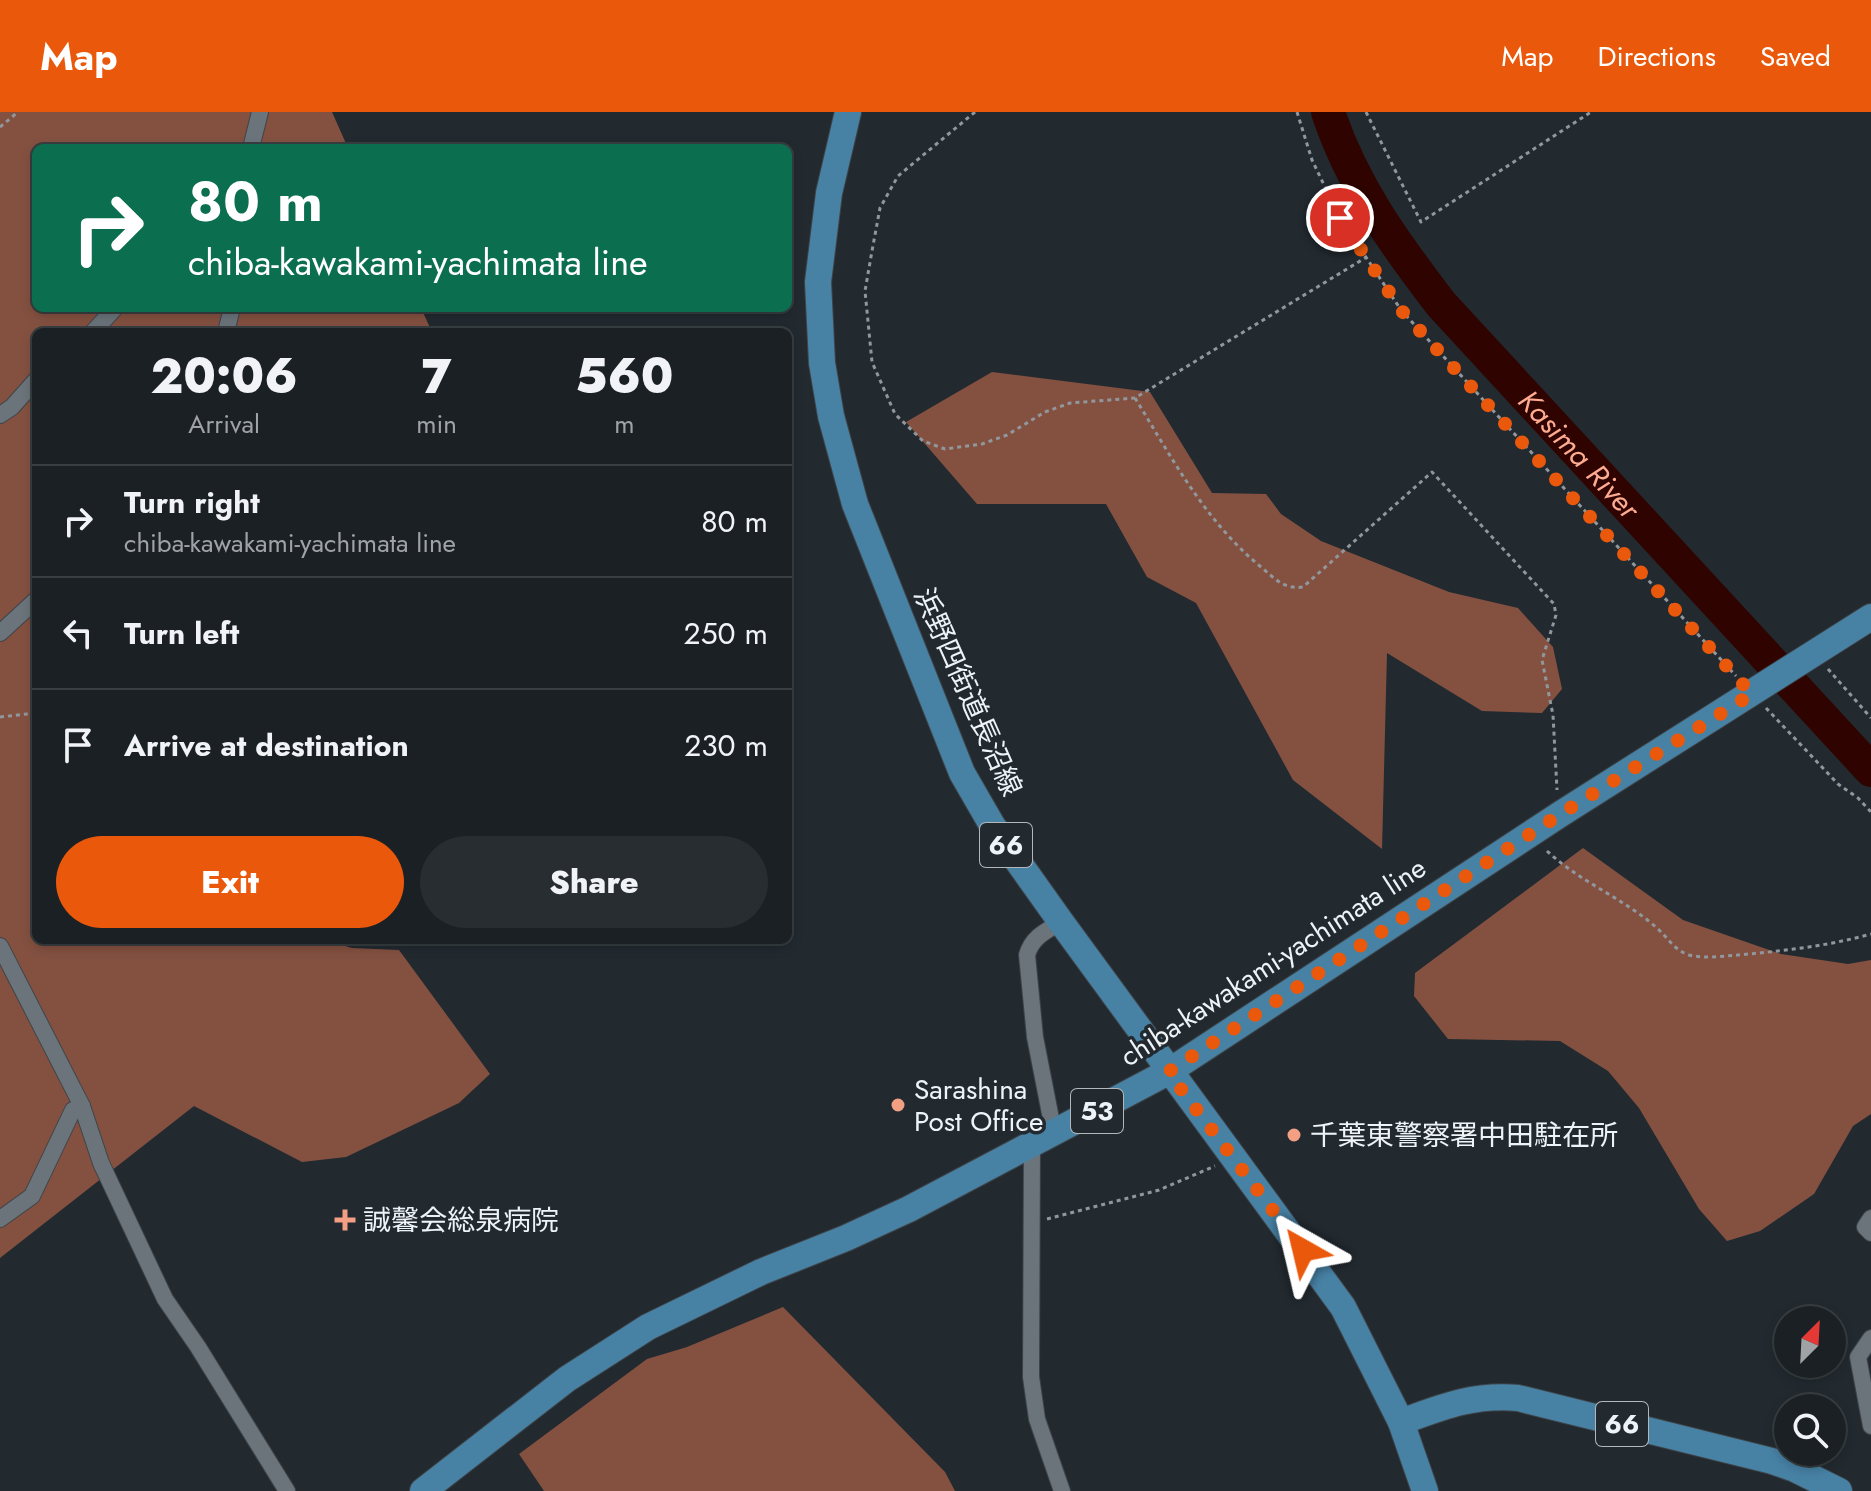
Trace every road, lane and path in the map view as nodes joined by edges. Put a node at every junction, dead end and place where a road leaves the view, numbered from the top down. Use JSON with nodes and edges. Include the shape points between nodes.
{"nodes":[{"id":1,"x":18,"y":112,"type":"edge"},
{"id":2,"x":260,"y":112,"type":"edge"},
{"id":3,"x":848,"y":112,"type":"edge"},
{"id":4,"x":975,"y":112,"type":"edge"},
{"id":5,"x":1297,"y":112,"type":"edge"},
{"id":6,"x":1366,"y":112,"type":"edge"},
{"id":7,"x":1591,"y":112,"type":"edge"},
{"id":8,"x":0,"y":127,"type":"edge"},
{"id":9,"x":252,"y":144,"type":"edge"},
{"id":10,"x":1365,"y":258,"type":"junction"},
{"id":11,"x":111,"y":312,"type":"edge"},
{"id":12,"x":97,"y":328,"type":"edge"},
{"id":13,"x":32,"y":384,"type":"edge"},
{"id":14,"x":1135,"y":398,"type":"junction"},
{"id":15,"x":0,"y":415,"type":"edge"},
{"id":16,"x":32,"y":604,"type":"edge"},
{"id":17,"x":1871,"y":617,"type":"edge"},
{"id":18,"x":0,"y":633,"type":"edge"},
{"id":19,"x":1815,"y":654,"type":"junction"},
{"id":20,"x":1752,"y":694,"type":"junction"},
{"id":21,"x":32,"y":713,"type":"edge"},
{"id":22,"x":0,"y":717,"type":"edge"},
{"id":23,"x":1871,"y":718,"type":"edge"},
{"id":24,"x":1871,"y":812,"type":"edge"},
{"id":25,"x":1559,"y":815,"type":"junction"},
{"id":26,"x":1532,"y":833,"type":"junction"},
{"id":27,"x":1061,"y":922,"type":"junction"},
{"id":28,"x":1871,"y":934,"type":"edge"},
{"id":29,"x":0,"y":946,"type":"edge"},
{"id":30,"x":1168,"y":1072,"type":"junction"},
{"id":31,"x":82,"y":1106,"type":"junction"},
{"id":32,"x":1043,"y":1139,"type":"junction"},
{"id":33,"x":1232,"y":1155,"type":"junction"},
{"id":34,"x":1871,"y":1218,"type":"edge"},
{"id":35,"x":0,"y":1219,"type":"edge"},
{"id":36,"x":1032,"y":1223,"type":"junction"},
{"id":37,"x":1871,"y":1233,"type":"edge"},
{"id":38,"x":1871,"y":1338,"type":"edge"},
{"id":39,"x":1401,"y":1422,"type":"junction"},
{"id":40,"x":1871,"y":1426,"type":"edge"},
{"id":41,"x":287,"y":1491,"type":"edge"},
{"id":42,"x":423,"y":1491,"type":"edge"},
{"id":43,"x":1062,"y":1491,"type":"edge"},
{"id":44,"x":1425,"y":1491,"type":"edge"},
{"id":45,"x":1839,"y":1491,"type":"edge"}],
"edges":[{"from":1,"to":8,"type":"path"},
{"from":2,"to":9,"type":"street"},
{"from":3,"to":27,"type":"main road","name":"浜野四街道長沼線","number":"66","via":[[829,193],[818,282],[831,416],[855,504],[962,773]]},
{"from":4,"to":14,"type":"path","via":[[898,176],[880,208],[865,291],[872,362],[895,414],[923,441],[945,449],[1007,435],[1070,403]]},
{"from":5,"to":10,"type":"path","via":[[1312,160]]},
{"from":6,"to":7,"type":"path","via":[[1421,222]]},
{"from":10,"to":14,"type":"path"},
{"from":10,"to":20,"type":"path","via":[[1401,310]]},
{"from":11,"to":12,"type":"street"},
{"from":13,"to":15,"type":"street"},
{"from":14,"to":25,"type":"path","via":[[1206,512],[1240,550],[1293,588],[1303,587],[1432,472],[1554,604],[1556,615],[1542,660],[1553,715]]},
{"from":16,"to":18,"type":"street"},
{"from":17,"to":19,"type":"main road","number":"53"},
{"from":19,"to":20,"type":"main road","name":"chiba-kawakami-yachimata line","number":"53"},
{"from":19,"to":23,"type":"path"},
{"from":20,"to":24,"type":"path"},
{"from":20,"to":25,"type":"main road","name":"chiba-kawakami-yachimata line","number":"53"},
{"from":21,"to":22,"type":"path"},
{"from":25,"to":26,"type":"main road","name":"chiba-kawakami-yachimata line","number":"53"},
{"from":26,"to":28,"type":"path","via":[[1564,867],[1631,907],[1687,954],[1766,953]]},
{"from":26,"to":30,"type":"main road","name":"chiba-kawakami-yachimata line","number":"53"},
{"from":27,"to":30,"type":"main road","name":"浜野四街道長沼線","number":"66"},
{"from":27,"to":32,"type":"street","via":[[1036,938],[1027,955]]},
{"from":29,"to":31,"type":"street"},
{"from":30,"to":32,"type":"main road","name":"chiba-kawakami-yachimata line","number":"53"},
{"from":30,"to":33,"type":"main road","name":"浜野四街道長沼線","number":"66"},
{"from":31,"to":35,"type":"street","via":[[73,1110],[32,1196]]},
{"from":31,"to":41,"type":"street","via":[[101,1163],[165,1299]]},
{"from":32,"to":36,"type":"street"},
{"from":32,"to":42,"type":"main road","name":"chiba-kawakami-yachimata line","number":"53","via":[[909,1209],[648,1327],[567,1379]]},
{"from":33,"to":36,"type":"path","via":[[1159,1190]]},
{"from":33,"to":39,"type":"main road","name":"浜野四街道長沼線","number":"66","via":[[1343,1307]]},
{"from":34,"to":37,"type":"street","via":[[1865,1227]]},
{"from":36,"to":43,"type":"street","via":[[1031,1377],[1037,1419]]},
{"from":38,"to":40,"type":"street","via":[[1858,1357]]},
{"from":39,"to":44,"type":"main road","name":"浜野四街道長沼線","number":"66"},
{"from":39,"to":45,"type":"main road","number":"66","via":[[1460,1400],[1518,1398],[1772,1461]]}]}
